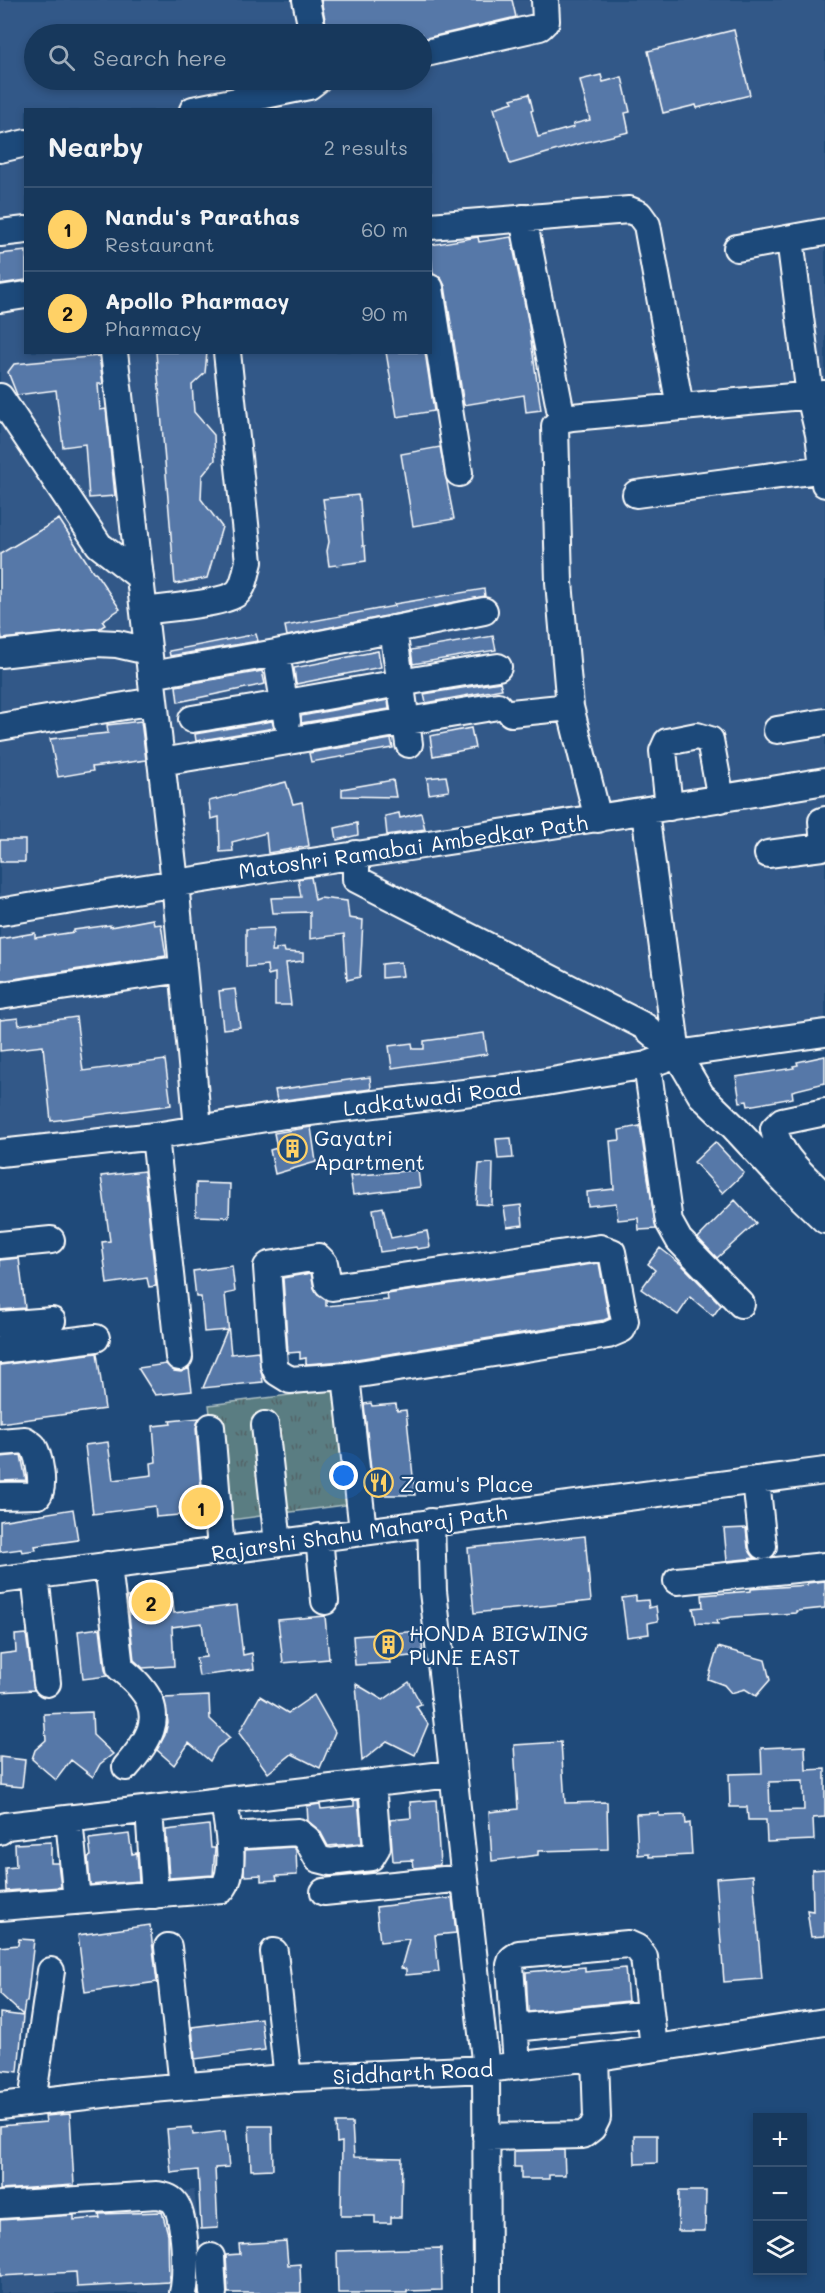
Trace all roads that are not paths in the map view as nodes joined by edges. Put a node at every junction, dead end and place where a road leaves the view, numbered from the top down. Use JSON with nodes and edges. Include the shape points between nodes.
{"nodes":[{"id":1,"x":306,"y":0,"type":"edge"},
{"id":2,"x":545,"y":0,"type":"edge"},
{"id":3,"x":311,"y":24,"type":"edge"},
{"id":4,"x":432,"y":52,"type":"edge"},
{"id":5,"x":290,"y":90,"type":"edge"},
{"id":6,"x":203,"y":108,"type":"edge"},
{"id":7,"x":24,"y":143,"type":"edge"},
{"id":8,"x":0,"y":149,"type":"edge"},
{"id":9,"x":523,"y":218,"type":"junction"},
{"id":10,"x":432,"y":226,"type":"edge"},
{"id":11,"x":24,"y":230,"type":"edge"},
{"id":12,"x":825,"y":232,"type":"edge"},
{"id":13,"x":0,"y":233,"type":"edge"},
{"id":14,"x":789,"y":239,"type":"junction"},
{"id":15,"x":737,"y":248,"type":"dead end"},
{"id":16,"x":24,"y":295,"type":"edge"},
{"id":17,"x":0,"y":299,"type":"edge"},
{"id":18,"x":432,"y":301,"type":"edge"},
{"id":19,"x":114,"y":354,"type":"edge"},
{"id":20,"x":227,"y":354,"type":"edge"},
{"id":21,"x":818,"y":395,"type":"edge"},
{"id":22,"x":0,"y":397,"type":"edge"},
{"id":23,"x":680,"y":407,"type":"junction"},
{"id":24,"x":562,"y":419,"type":"junction"},
{"id":25,"x":459,"y":473,"type":"dead end"},
{"id":26,"x":824,"y":474,"type":"edge"},
{"id":27,"x":636,"y":494,"type":"dead end"},
{"id":28,"x":140,"y":577,"type":"junction"},
{"id":29,"x":144,"y":611,"type":"junction"},
{"id":30,"x":484,"y":611,"type":"dead end"},
{"id":31,"x":393,"y":629,"type":"junction"},
{"id":32,"x":276,"y":653,"type":"junction"},
{"id":33,"x":0,"y":654,"type":"edge"},
{"id":34,"x":150,"y":663,"type":"junction"},
{"id":35,"x":498,"y":667,"type":"dead end"},
{"id":36,"x":399,"y":682,"type":"junction"},
{"id":37,"x":154,"y":701,"type":"junction"},
{"id":38,"x":284,"y":705,"type":"junction"},
{"id":39,"x":570,"y":707,"type":"junction"},
{"id":40,"x":192,"y":719,"type":"dead end"},
{"id":41,"x":825,"y":722,"type":"edge"},
{"id":42,"x":0,"y":727,"type":"edge"},
{"id":43,"x":777,"y":730,"type":"dead end"},
{"id":44,"x":407,"y":733,"type":"junction"},
{"id":45,"x":290,"y":741,"type":"junction"},
{"id":46,"x":161,"y":762,"type":"junction"},
{"id":47,"x":825,"y":781,"type":"edge"},
{"id":48,"x":721,"y":799,"type":"junction"},
{"id":49,"x":657,"y":809,"type":"junction"},
{"id":50,"x":598,"y":819,"type":"junction"},
{"id":51,"x":825,"y":820,"type":"edge"},
{"id":52,"x":356,"y":854,"type":"junction"},
{"id":53,"x":768,"y":854,"type":"dead end"},
{"id":54,"x":175,"y":882,"type":"junction"},
{"id":55,"x":0,"y":912,"type":"edge"},
{"id":56,"x":183,"y":969,"type":"junction"},
{"id":57,"x":0,"y":996,"type":"edge"},
{"id":58,"x":825,"y":1033,"type":"edge"},
{"id":59,"x":677,"y":1054,"type":"junction"},
{"id":60,"x":647,"y":1065,"type":"junction"},
{"id":61,"x":825,"y":1112,"type":"edge"},
{"id":62,"x":198,"y":1128,"type":"junction"},
{"id":63,"x":154,"y":1136,"type":"junction"},
{"id":64,"x":0,"y":1153,"type":"edge"},
{"id":65,"x":825,"y":1197,"type":"edge"},
{"id":66,"x":825,"y":1220,"type":"edge"},
{"id":67,"x":51,"y":1240,"type":"dead end"},
{"id":68,"x":0,"y":1245,"type":"edge"},
{"id":69,"x":741,"y":1304,"type":"dead end"},
{"id":70,"x":52,"y":1321,"type":"dead end"},
{"id":71,"x":0,"y":1325,"type":"edge"},
{"id":72,"x":96,"y":1338,"type":"dead end"},
{"id":73,"x":0,"y":1350,"type":"edge"},
{"id":74,"x":179,"y":1357,"type":"dead end"},
{"id":75,"x":346,"y":1378,"type":"junction"},
{"id":76,"x":265,"y":1425,"type":"dead end"},
{"id":77,"x":211,"y":1427,"type":"dead end"},
{"id":78,"x":0,"y":1442,"type":"edge"},
{"id":79,"x":825,"y":1471,"type":"edge"},
{"id":80,"x":756,"y":1480,"type":"junction"},
{"id":81,"x":0,"y":1496,"type":"edge"},
{"id":82,"x":431,"y":1522,"type":"junction"},
{"id":83,"x":363,"y":1531,"type":"junction"},
{"id":84,"x":319,"y":1537,"type":"junction"},
{"id":85,"x":278,"y":1543,"type":"junction"},
{"id":86,"x":763,"y":1546,"type":"dead end"},
{"id":87,"x":221,"y":1550,"type":"junction"},
{"id":88,"x":108,"y":1565,"type":"junction"},
{"id":89,"x":825,"y":1566,"type":"edge"},
{"id":90,"x":35,"y":1575,"type":"junction"},
{"id":91,"x":0,"y":1580,"type":"edge"},
{"id":92,"x":677,"y":1581,"type":"dead end"},
{"id":93,"x":325,"y":1601,"type":"dead end"},
{"id":94,"x":47,"y":1683,"type":"dead end"},
{"id":95,"x":126,"y":1767,"type":"dead end"},
{"id":96,"x":452,"y":1774,"type":"junction"},
{"id":97,"x":372,"y":1783,"type":"junction"},
{"id":98,"x":224,"y":1801,"type":"junction"},
{"id":99,"x":148,"y":1810,"type":"junction"},
{"id":100,"x":69,"y":1819,"type":"junction"},
{"id":101,"x":0,"y":1831,"type":"edge"},
{"id":102,"x":229,"y":1836,"type":"junction"},
{"id":103,"x":464,"y":1878,"type":"junction"},
{"id":104,"x":324,"y":1893,"type":"dead end"},
{"id":105,"x":155,"y":1895,"type":"junction"},
{"id":106,"x":77,"y":1901,"type":"junction"},
{"id":107,"x":0,"y":1908,"type":"edge"},
{"id":108,"x":168,"y":1947,"type":"dead end"},
{"id":109,"x":274,"y":1952,"type":"dead end"},
{"id":110,"x":51,"y":1971,"type":"dead end"},
{"id":111,"x":650,"y":2014,"type":"junction"},
{"id":112,"x":825,"y":2022,"type":"edge"},
{"id":113,"x":515,"y":2028,"type":"junction"},
{"id":114,"x":654,"y":2048,"type":"junction"},
{"id":115,"x":596,"y":2056,"type":"junction"},
{"id":116,"x":517,"y":2066,"type":"junction"},
{"id":117,"x":486,"y":2069,"type":"junction"},
{"id":118,"x":288,"y":2079,"type":"junction"},
{"id":119,"x":183,"y":2086,"type":"junction"},
{"id":120,"x":32,"y":2102,"type":"junction"},
{"id":121,"x":0,"y":2106,"type":"edge"},
{"id":122,"x":486,"y":2137,"type":"junction"},
{"id":123,"x":0,"y":2205,"type":"edge"},
{"id":124,"x":210,"y":2256,"type":"dead end"},
{"id":125,"x":183,"y":2293,"type":"edge"},
{"id":126,"x":213,"y":2293,"type":"edge"},
{"id":127,"x":487,"y":2293,"type":"edge"}],
"edges":[{"from":1,"to":3,"type":"street"},
{"from":2,"to":4,"type":"street","via":[[546,21],[540,27]]},
{"from":5,"to":6,"type":"street"},
{"from":7,"to":8,"type":"street"},
{"from":9,"to":10,"type":"street"},
{"from":9,"to":23,"type":"street","via":[[629,210],[639,214],[647,225]]},
{"from":9,"to":24,"type":"street"},
{"from":11,"to":13,"type":"street"},
{"from":12,"to":14,"type":"street"},
{"from":14,"to":15,"type":"street"},
{"from":14,"to":21,"type":"street"},
{"from":16,"to":17,"type":"street"},
{"from":18,"to":25,"type":"street"},
{"from":19,"to":28,"type":"street"},
{"from":20,"to":29,"type":"street","via":[[249,562],[243,582],[237,593],[218,600]]},
{"from":21,"to":23,"type":"street"},
{"from":21,"to":26,"type":"street"},
{"from":22,"to":28,"type":"street","via":[[99,545]]},
{"from":23,"to":24,"type":"street"},
{"from":24,"to":39,"type":"street","via":[[555,426],[555,483]]},
{"from":26,"to":27,"type":"street"},
{"from":28,"to":29,"type":"street"},
{"from":29,"to":34,"type":"street"},
{"from":30,"to":31,"type":"street"},
{"from":31,"to":32,"type":"street"},
{"from":31,"to":36,"type":"street"},
{"from":32,"to":34,"type":"street"},
{"from":32,"to":38,"type":"street"},
{"from":33,"to":34,"type":"street","via":[[117,644]]},
{"from":34,"to":37,"type":"street"},
{"from":35,"to":36,"type":"street"},
{"from":36,"to":38,"type":"street"},
{"from":36,"to":44,"type":"street"},
{"from":37,"to":42,"type":"street"},
{"from":37,"to":46,"type":"street"},
{"from":38,"to":40,"type":"street"},
{"from":38,"to":45,"type":"street"},
{"from":39,"to":44,"type":"street","via":[[504,710]]},
{"from":39,"to":50,"type":"street"},
{"from":41,"to":43,"type":"street"},
{"from":44,"to":45,"type":"street"},
{"from":45,"to":46,"type":"street"},
{"from":46,"to":54,"type":"street"},
{"from":47,"to":48,"type":"street","name":"Matoshri Ramabai Ambedkar Path"},
{"from":48,"to":49,"type":"street","name":"Matoshri Ramabai Ambedkar Path"},
{"from":48,"to":49,"type":"street","via":[[710,740],[697,736],[664,745]]},
{"from":49,"to":50,"type":"street","name":"Matoshri Ramabai Ambedkar Path"},
{"from":49,"to":59,"type":"street"},
{"from":50,"to":52,"type":"street","name":"Matoshri Ramabai Ambedkar Path"},
{"from":51,"to":53,"type":"street","via":[[822,848]]},
{"from":52,"to":54,"type":"street","name":"Matoshri Ramabai Ambedkar Path"},
{"from":52,"to":59,"type":"street","via":[[356,879],[644,1026]]},
{"from":54,"to":55,"type":"street","name":"Matoshri Ramabai Ambedkar Path"},
{"from":54,"to":56,"type":"street"},
{"from":56,"to":57,"type":"street"},
{"from":56,"to":62,"type":"street"},
{"from":58,"to":59,"type":"street","name":"Ladkatwadi Road"},
{"from":59,"to":60,"type":"street","name":"Ladkatwadi Road"},
{"from":59,"to":66,"type":"street","via":[[701,1095]]},
{"from":60,"to":62,"type":"street","name":"Ladkatwadi Road","via":[[528,1085]]},
{"from":60,"to":69,"type":"street","via":[[669,1222],[679,1240]]},
{"from":61,"to":65,"type":"street","via":[[782,1121],[774,1129],[776,1142],[791,1163]]},
{"from":62,"to":63,"type":"street","name":"Ladkatwadi Road"},
{"from":63,"to":64,"type":"street","name":"Ladkatwadi Road"},
{"from":63,"to":74,"type":"street"},
{"from":67,"to":68,"type":"street"},
{"from":70,"to":71,"type":"street"},
{"from":72,"to":73,"type":"street"},
{"from":75,"to":75,"type":"street","via":[[290,1380],[277,1372],[269,1265],[318,1257],[324,1263],[328,1284],[333,1287],[600,1248],[612,1252],[625,1321],[622,1329],[608,1335]]},
{"from":75,"to":83,"type":"street"},
{"from":76,"to":85,"type":"street"},
{"from":77,"to":87,"type":"street"},
{"from":78,"to":81,"type":"street","via":[[25,1440],[34,1447],[42,1483],[38,1495]]},
{"from":79,"to":80,"type":"street","name":"Rajarshi Shahu Maharaj Path"},
{"from":80,"to":82,"type":"street","name":"Rajarshi Shahu Maharaj Path"},
{"from":80,"to":86,"type":"street"},
{"from":82,"to":83,"type":"street","name":"Rajarshi Shahu Maharaj Path"},
{"from":82,"to":96,"type":"street","via":[[433,1591]]},
{"from":83,"to":84,"type":"street","name":"Rajarshi Shahu Maharaj Path"},
{"from":84,"to":85,"type":"street","name":"Rajarshi Shahu Maharaj Path"},
{"from":84,"to":93,"type":"street"},
{"from":85,"to":87,"type":"street","name":"Rajarshi Shahu Maharaj Path"},
{"from":87,"to":88,"type":"street","name":"Rajarshi Shahu Maharaj Path"},
{"from":88,"to":90,"type":"street","name":"Rajarshi Shahu Maharaj Path"},
{"from":88,"to":95,"type":"street","via":[[120,1668],[153,1706],[153,1724],[142,1749]]},
{"from":89,"to":92,"type":"street"},
{"from":90,"to":91,"type":"street","name":"Rajarshi Shahu Maharaj Path"},
{"from":90,"to":94,"type":"street"},
{"from":96,"to":97,"type":"street"},
{"from":96,"to":103,"type":"street"},
{"from":97,"to":98,"type":"street"},
{"from":97,"to":102,"type":"street","via":[[377,1847],[371,1857],[330,1862],[318,1859],[307,1839],[298,1832]]},
{"from":98,"to":99,"type":"street"},
{"from":98,"to":102,"type":"street"},
{"from":99,"to":100,"type":"street"},
{"from":99,"to":105,"type":"street"},
{"from":100,"to":101,"type":"street","via":[[6,1826]]},
{"from":100,"to":106,"type":"street"},
{"from":102,"to":105,"type":"street","via":[[230,1871],[222,1889]]},
{"from":103,"to":104,"type":"street"},
{"from":103,"to":117,"type":"street"},
{"from":105,"to":106,"type":"street"},
{"from":106,"to":107,"type":"street"},
{"from":108,"to":119,"type":"street"},
{"from":109,"to":118,"type":"street"},
{"from":110,"to":120,"type":"street"},
{"from":111,"to":113,"type":"street"},
{"from":111,"to":113,"type":"street","via":[[644,1957],[638,1948],[628,1944],[519,1954],[510,1965]]},
{"from":111,"to":114,"type":"street"},
{"from":112,"to":114,"type":"street","name":"Siddharth Road"},
{"from":113,"to":116,"type":"street"},
{"from":114,"to":115,"type":"street","name":"Siddharth Road"},
{"from":115,"to":116,"type":"street","name":"Siddharth Road"},
{"from":115,"to":122,"type":"street","via":[[597,2118],[583,2136]]},
{"from":116,"to":117,"type":"street","name":"Siddharth Road"},
{"from":117,"to":118,"type":"street","name":"Siddharth Road"},
{"from":117,"to":122,"type":"street"},
{"from":118,"to":119,"type":"street","name":"Siddharth Road"},
{"from":119,"to":120,"type":"street","name":"Siddharth Road"},
{"from":120,"to":121,"type":"street","name":"Siddharth Road"},
{"from":122,"to":127,"type":"street"},
{"from":123,"to":125,"type":"street","via":[[168,2197],[176,2202],[181,2213],[186,2273]]},
{"from":124,"to":126,"type":"street"}]}
